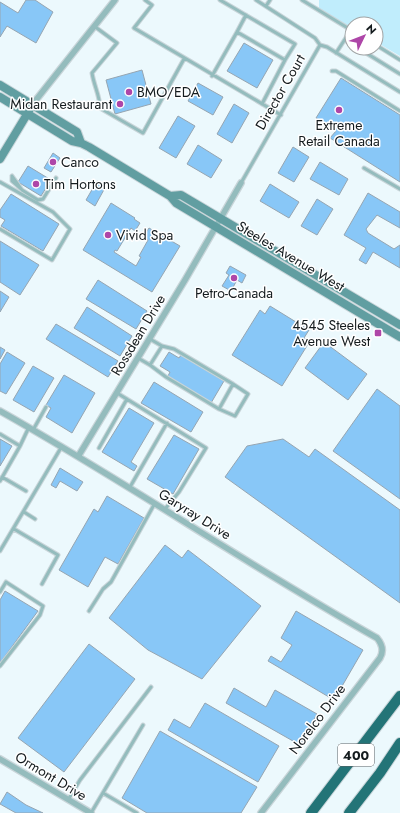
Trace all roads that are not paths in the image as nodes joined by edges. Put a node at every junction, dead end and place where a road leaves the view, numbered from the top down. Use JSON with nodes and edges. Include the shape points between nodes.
{"nodes":[{"id":1,"x":115,"y":0,"type":"edge"},
{"id":2,"x":145,"y":0,"type":"edge"},
{"id":3,"x":155,"y":0,"type":"edge"},
{"id":4,"x":220,"y":0,"type":"edge"},
{"id":5,"x":256,"y":0,"type":"edge"},
{"id":6,"x":270,"y":0,"type":"edge"},
{"id":7,"x":302,"y":0,"type":"edge"},
{"id":8,"x":152,"y":5,"type":"junction"},
{"id":9,"x":266,"y":6,"type":"junction"},
{"id":10,"x":246,"y":15,"type":"junction"},
{"id":11,"x":344,"y":25,"type":"edge"},
{"id":12,"x":94,"y":26,"type":"junction"},
{"id":13,"x":237,"y":32,"type":"junction"},
{"id":14,"x":344,"y":41,"type":"edge"},
{"id":15,"x":320,"y":45,"type":"junction"},
{"id":16,"x":384,"y":50,"type":"edge"},
{"id":17,"x":336,"y":53,"type":"junction"},
{"id":18,"x":371,"y":56,"type":"edge"},
{"id":19,"x":184,"y":59,"type":"junction"},
{"id":20,"x":285,"y":60,"type":"junction"},
{"id":21,"x":400,"y":60,"type":"edge"},
{"id":22,"x":332,"y":71,"type":"dead end"},
{"id":23,"x":400,"y":74,"type":"edge"},
{"id":24,"x":212,"y":76,"type":"junction"},
{"id":25,"x":0,"y":85,"type":"edge"},
{"id":26,"x":400,"y":92,"type":"edge"},
{"id":27,"x":0,"y":97,"type":"edge"},
{"id":28,"x":262,"y":104,"type":"junction"},
{"id":29,"x":32,"y":105,"type":"junction"},
{"id":30,"x":400,"y":111,"type":"edge"},
{"id":31,"x":26,"y":114,"type":"junction"},
{"id":32,"x":281,"y":115,"type":"junction"},
{"id":33,"x":81,"y":142,"type":"junction"},
{"id":34,"x":2,"y":150,"type":"edge"},
{"id":35,"x":0,"y":159,"type":"edge"},
{"id":36,"x":364,"y":168,"type":"dead end"},
{"id":37,"x":12,"y":176,"type":"dead end"},
{"id":38,"x":56,"y":178,"type":"dead end"},
{"id":39,"x":0,"y":182,"type":"edge"},
{"id":40,"x":242,"y":183,"type":"joint"},
{"id":41,"x":400,"y":189,"type":"edge"},
{"id":42,"x":170,"y":196,"type":"junction"},
{"id":43,"x":220,"y":218,"type":"junction"},
{"id":44,"x":216,"y":227,"type":"junction"},
{"id":45,"x":0,"y":229,"type":"edge"},
{"id":46,"x":400,"y":324,"type":"edge"},
{"id":47,"x":400,"y":337,"type":"edge"},
{"id":48,"x":150,"y":338,"type":"junction"},
{"id":49,"x":162,"y":346,"type":"junction"},
{"id":50,"x":138,"y":358,"type":"junction"},
{"id":51,"x":150,"y":365,"type":"junction"},
{"id":52,"x":233,"y":384,"type":"junction"},
{"id":53,"x":117,"y":393,"type":"junction"},
{"id":54,"x":127,"y":399,"type":"junction"},
{"id":55,"x":46,"y":407,"type":"dead end"},
{"id":56,"x":219,"y":410,"type":"junction"},
{"id":57,"x":0,"y":411,"type":"edge"},
{"id":58,"x":166,"y":423,"type":"junction"},
{"id":59,"x":31,"y":428,"type":"junction"},
{"id":60,"x":0,"y":434,"type":"edge"},
{"id":61,"x":20,"y":446,"type":"junction"},
{"id":62,"x":62,"y":446,"type":"junction"},
{"id":63,"x":99,"y":448,"type":"dead end"},
{"id":64,"x":79,"y":455,"type":"junction"},
{"id":65,"x":1,"y":479,"type":"edge"},
{"id":66,"x":130,"y":487,"type":"junction"},
{"id":67,"x":26,"y":491,"type":"dead end"},
{"id":68,"x":155,"y":503,"type":"junction"},
{"id":69,"x":165,"y":509,"type":"junction"},
{"id":70,"x":24,"y":512,"type":"junction"},
{"id":71,"x":36,"y":519,"type":"dead end"},
{"id":72,"x":14,"y":529,"type":"junction"},
{"id":73,"x":0,"y":551,"type":"edge"},
{"id":74,"x":42,"y":584,"type":"dead end"},
{"id":75,"x":0,"y":592,"type":"edge"},
{"id":76,"x":89,"y":611,"type":"dead end"},
{"id":77,"x":377,"y":638,"type":"joint"},
{"id":78,"x":0,"y":666,"type":"edge"},
{"id":79,"x":151,"y":687,"type":"dead end"},
{"id":80,"x":400,"y":696,"type":"edge"},
{"id":81,"x":143,"y":725,"type":"dead end"},
{"id":82,"x":400,"y":743,"type":"edge"},
{"id":83,"x":400,"y":751,"type":"edge"},
{"id":84,"x":1,"y":760,"type":"edge"},
{"id":85,"x":380,"y":773,"type":"junction"},
{"id":86,"x":103,"y":793,"type":"junction"},
{"id":87,"x":68,"y":800,"type":"junction"},
{"id":88,"x":91,"y":813,"type":"edge"},
{"id":89,"x":137,"y":813,"type":"edge"},
{"id":90,"x":261,"y":813,"type":"edge"},
{"id":91,"x":311,"y":813,"type":"edge"},
{"id":92,"x":349,"y":813,"type":"edge"}],
"edges":[{"from":1,"to":12,"type":"street"},
{"from":2,"to":8,"type":"lane"},
{"from":3,"to":8,"type":"lane"},
{"from":4,"to":10,"type":"lane"},
{"from":5,"to":9,"type":"lane","name":"Director Court"},
{"from":6,"to":9,"type":"lane"},
{"from":7,"to":11,"type":"lane"},
{"from":8,"to":19,"type":"lane","via":[[134,28]]},
{"from":9,"to":15,"type":"lane","name":"Director Court","via":[[315,38]]},
{"from":10,"to":13,"type":"lane"},
{"from":10,"to":20,"type":"lane","via":[[295,44]]},
{"from":12,"to":19,"type":"lane","via":[[117,43],[92,73],[100,99],[100,108],[143,134]]},
{"from":12,"to":29,"type":"street"},
{"from":13,"to":20,"type":"lane"},
{"from":13,"to":24,"type":"lane"},
{"from":14,"to":17,"type":"lane"},
{"from":15,"to":17,"type":"lane"},
{"from":15,"to":32,"type":"lane","name":"Director Court"},
{"from":16,"to":21,"type":"lane"},
{"from":17,"to":26,"type":"lane"},
{"from":18,"to":23,"type":"lane"},
{"from":19,"to":24,"type":"lane"},
{"from":20,"to":28,"type":"lane"},
{"from":22,"to":30,"type":"lane","via":[[336,71]]},
{"from":24,"to":28,"type":"lane"},
{"from":25,"to":29,"type":"main road","name":"Steeles Avenue West"},
{"from":27,"to":31,"type":"main road","name":"Steeles Avenue West"},
{"from":28,"to":32,"type":"lane"},
{"from":29,"to":31,"type":"main road"},
{"from":29,"to":33,"type":"main road","name":"Steeles Avenue West","via":[[77,132]]},
{"from":31,"to":33,"type":"main road","name":"Steeles Avenue West","via":[[72,142]]},
{"from":31,"to":34,"type":"main road"},
{"from":32,"to":40,"type":"lane","name":"Director Court"},
{"from":33,"to":42,"type":"main road","name":"Steeles Avenue West"},
{"from":34,"to":35,"type":"main road"},
{"from":36,"to":41,"type":"lane"},
{"from":37,"to":38,"type":"lane","via":[[22,190],[38,200],[43,199]]},
{"from":39,"to":45,"type":"lane","via":[[53,212],[70,229],[52,260]]},
{"from":40,"to":43,"type":"street","name":"Director Court"},
{"from":42,"to":43,"type":"main road","name":"Steeles Avenue West","via":[[181,195]]},
{"from":42,"to":44,"type":"main road","name":"Steeles Avenue West","via":[[176,204]]},
{"from":43,"to":44,"type":"street","name":"Rossdean Drive"},
{"from":43,"to":46,"type":"main road","name":"Steeles Avenue West"},
{"from":44,"to":47,"type":"main road","name":"Steeles Avenue West"},
{"from":44,"to":48,"type":"street","name":"Rossdean Drive"},
{"from":48,"to":49,"type":"lane"},
{"from":48,"to":50,"type":"street","name":"Rossdean Drive"},
{"from":49,"to":51,"type":"lane"},
{"from":49,"to":52,"type":"lane","via":[[174,349]]},
{"from":50,"to":51,"type":"lane"},
{"from":50,"to":53,"type":"street","name":"Rossdean Drive"},
{"from":51,"to":56,"type":"lane"},
{"from":52,"to":56,"type":"lane"},
{"from":52,"to":56,"type":"lane","via":[[248,394],[235,416]]},
{"from":53,"to":54,"type":"lane"},
{"from":53,"to":64,"type":"street","name":"Rossdean Drive"},
{"from":54,"to":58,"type":"lane"},
{"from":54,"to":63,"type":"lane"},
{"from":55,"to":59,"type":"lane"},
{"from":57,"to":59,"type":"street","name":"Garyray Drive"},
{"from":58,"to":66,"type":"lane"},
{"from":58,"to":69,"type":"lane","via":[[206,448],[179,492]]},
{"from":59,"to":61,"type":"lane"},
{"from":59,"to":62,"type":"street","name":"Garyray Drive"},
{"from":60,"to":61,"type":"lane"},
{"from":61,"to":65,"type":"lane"},
{"from":62,"to":64,"type":"street","name":"Garyray Drive"},
{"from":62,"to":70,"type":"lane"},
{"from":64,"to":66,"type":"street","name":"Garyray Drive"},
{"from":65,"to":67,"type":"lane"},
{"from":66,"to":68,"type":"street","name":"Garyray Drive"},
{"from":68,"to":69,"type":"street","name":"Garyray Drive"},
{"from":68,"to":76,"type":"lane","via":[[112,582],[103,589]]},
{"from":69,"to":77,"type":"street","name":"Garyray Drive","via":[[269,575]]},
{"from":70,"to":71,"type":"lane"},
{"from":70,"to":72,"type":"lane"},
{"from":72,"to":73,"type":"lane"},
{"from":72,"to":74,"type":"lane","via":[[58,555]]},
{"from":75,"to":78,"type":"lane","via":[[6,582],[43,606],[40,615]]},
{"from":77,"to":90,"type":"street","name":"Norelco Drive","via":[[382,654]]},
{"from":79,"to":87,"type":"lane","via":[[80,780]]},
{"from":80,"to":91,"type":"highway","number":"400"},
{"from":81,"to":86,"type":"lane"},
{"from":82,"to":85,"type":"highway","number":"400"},
{"from":83,"to":85,"type":"highway"},
{"from":84,"to":87,"type":"street","name":"Ormont Drive"},
{"from":85,"to":92,"type":"highway","number":"400"},
{"from":86,"to":88,"type":"lane"},
{"from":86,"to":89,"type":"lane"},
{"from":87,"to":88,"type":"street","name":"Ormont Drive"}]}
